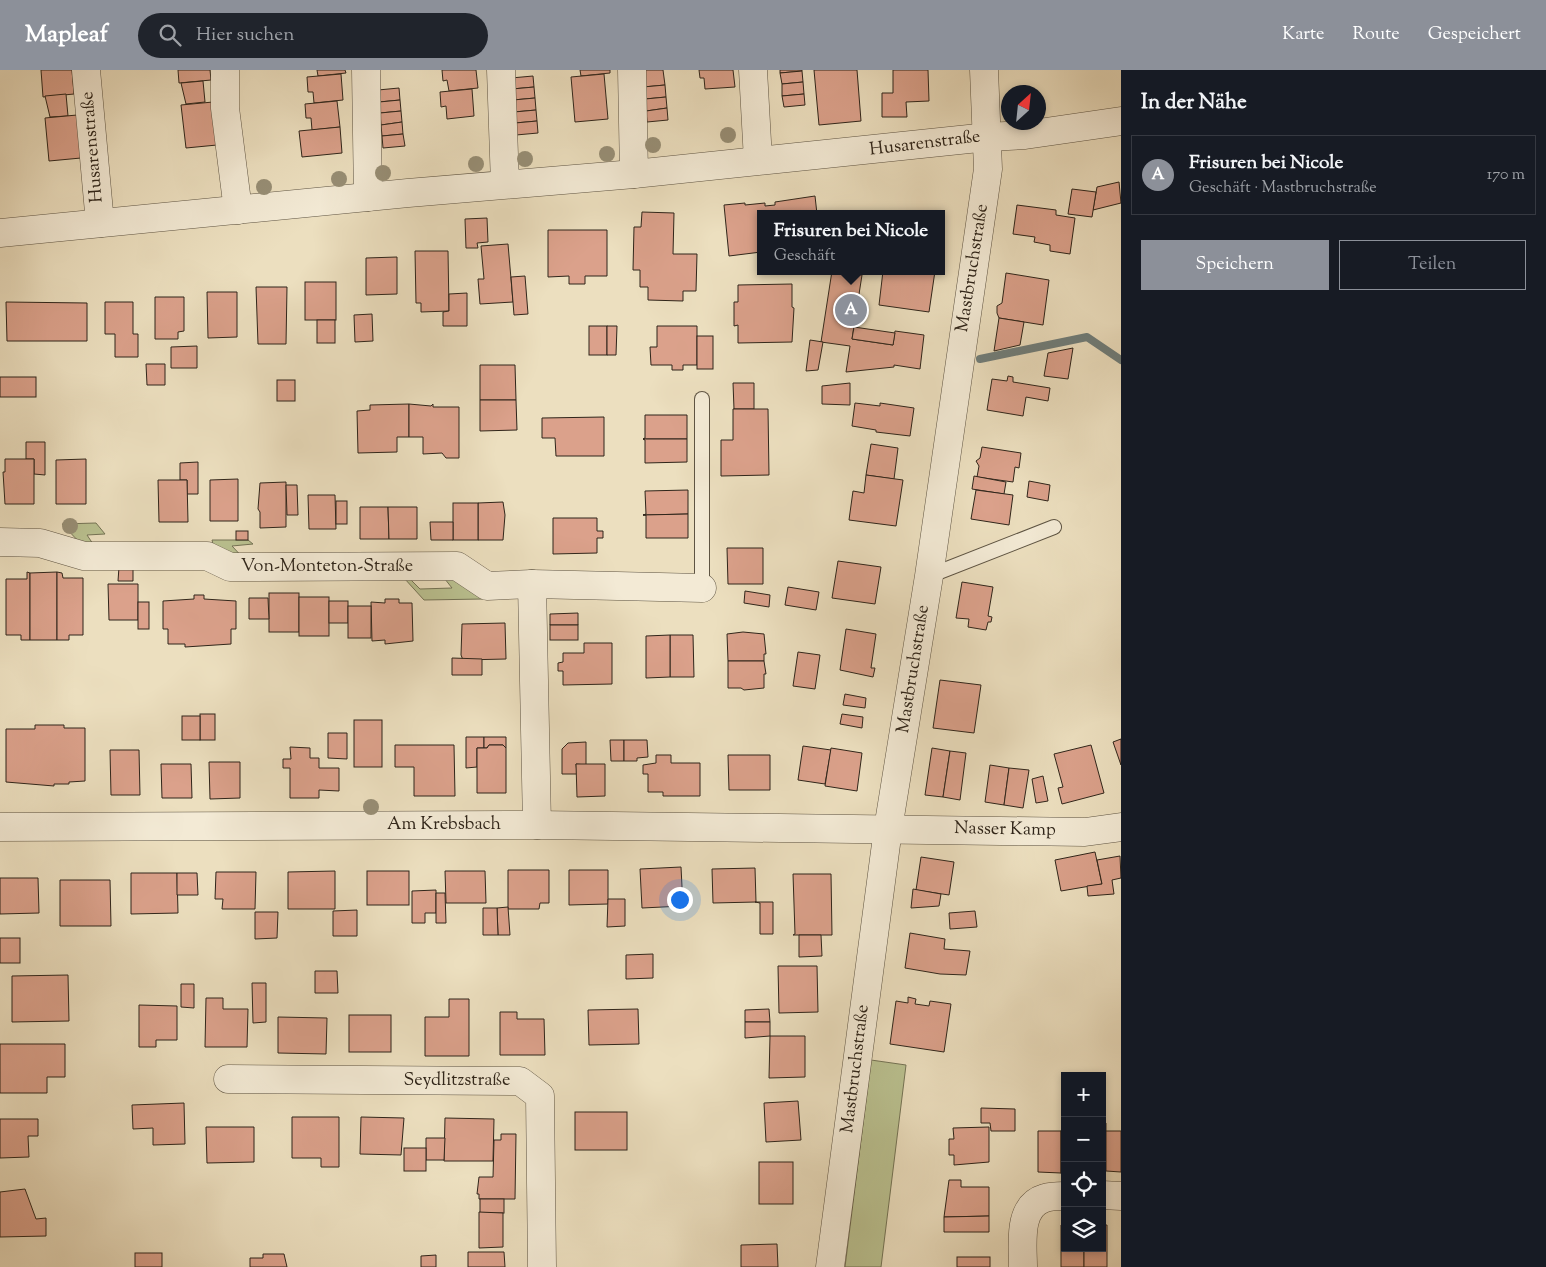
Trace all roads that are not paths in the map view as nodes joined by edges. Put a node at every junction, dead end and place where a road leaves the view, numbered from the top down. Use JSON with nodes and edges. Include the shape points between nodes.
{"nodes":[{"id":1,"x":86,"y":70,"type":"edge"},
{"id":2,"x":225,"y":70,"type":"edge"},
{"id":3,"x":366,"y":70,"type":"edge"},
{"id":4,"x":501,"y":70,"type":"edge"},
{"id":5,"x":632,"y":70,"type":"edge"},
{"id":6,"x":753,"y":70,"type":"edge"},
{"id":7,"x":984,"y":70,"type":"edge"},
{"id":8,"x":1121,"y":121,"type":"edge"},
{"id":9,"x":988,"y":137,"type":"junction"},
{"id":10,"x":758,"y":160,"type":"junction"},
{"id":11,"x":634,"y":174,"type":"junction"},
{"id":12,"x":505,"y":184,"type":"junction"},
{"id":13,"x":368,"y":197,"type":"junction"},
{"id":14,"x":238,"y":210,"type":"junction"},
{"id":15,"x":100,"y":224,"type":"junction"},
{"id":16,"x":0,"y":233,"type":"edge"},
{"id":17,"x":702,"y":399,"type":"dead end"},
{"id":18,"x":1054,"y":527,"type":"dead end"},
{"id":19,"x":0,"y":542,"type":"edge"},
{"id":20,"x":929,"y":576,"type":"junction"},
{"id":21,"x":532,"y":584,"type":"junction"},
{"id":22,"x":702,"y":588,"type":"joint"},
{"id":23,"x":538,"y":825,"type":"junction"},
{"id":24,"x":0,"y":827,"type":"edge"},
{"id":25,"x":1121,"y":827,"type":"edge"},
{"id":26,"x":888,"y":829,"type":"junction"},
{"id":27,"x":228,"y":1079,"type":"dead end"},
{"id":28,"x":1106,"y":1195,"type":"edge"},
{"id":29,"x":1061,"y":1196,"type":"edge"},
{"id":30,"x":1121,"y":1196,"type":"edge"},
{"id":31,"x":542,"y":1267,"type":"edge"},
{"id":32,"x":830,"y":1267,"type":"edge"},
{"id":33,"x":1023,"y":1267,"type":"edge"}],
"edges":[{"from":1,"to":15,"type":"street","name":"Husarenstraße"},
{"from":2,"to":14,"type":"street","via":[[225,108]]},
{"from":3,"to":13,"type":"street"},
{"from":4,"to":12,"type":"street"},
{"from":5,"to":11,"type":"street"},
{"from":6,"to":10,"type":"street"},
{"from":7,"to":9,"type":"street","name":"Mastbruchstraße"},
{"from":8,"to":9,"type":"street","name":"Husarenstraße"},
{"from":9,"to":10,"type":"street","name":"Husarenstraße"},
{"from":9,"to":20,"type":"street","name":"Mastbruchstraße","via":[[988,169]]},
{"from":10,"to":11,"type":"street","name":"Husarenstraße"},
{"from":11,"to":12,"type":"street","name":"Husarenstraße"},
{"from":12,"to":13,"type":"street","name":"Husarenstraße"},
{"from":13,"to":14,"type":"street","name":"Husarenstraße"},
{"from":14,"to":15,"type":"street","name":"Husarenstraße"},
{"from":15,"to":16,"type":"street","name":"Husarenstraße"},
{"from":17,"to":22,"type":"lane"},
{"from":18,"to":20,"type":"lane"},
{"from":19,"to":21,"type":"street","name":"Von-Monteton-Straße","via":[[40,543],[84,556],[207,556],[230,567],[457,566],[487,586]]},
{"from":20,"to":26,"type":"street","name":"Mastbruchstraße"},
{"from":21,"to":22,"type":"street","name":"Von-Monteton-Straße"},
{"from":21,"to":23,"type":"street"},
{"from":23,"to":24,"type":"street","name":"Am Krebsbach"},
{"from":23,"to":26,"type":"street","name":"Am Krebsbach"},
{"from":25,"to":26,"type":"street","name":"Nasser Kamp","via":[[1085,832]]},
{"from":26,"to":32,"type":"street","name":"Mastbruchstraße"},
{"from":27,"to":31,"type":"street","name":"Seydlitzstraße","via":[[520,1081],[540,1096]]},
{"from":28,"to":30,"type":"street"},
{"from":29,"to":33,"type":"street","via":[[1044,1198],[1026,1215]]}]}
